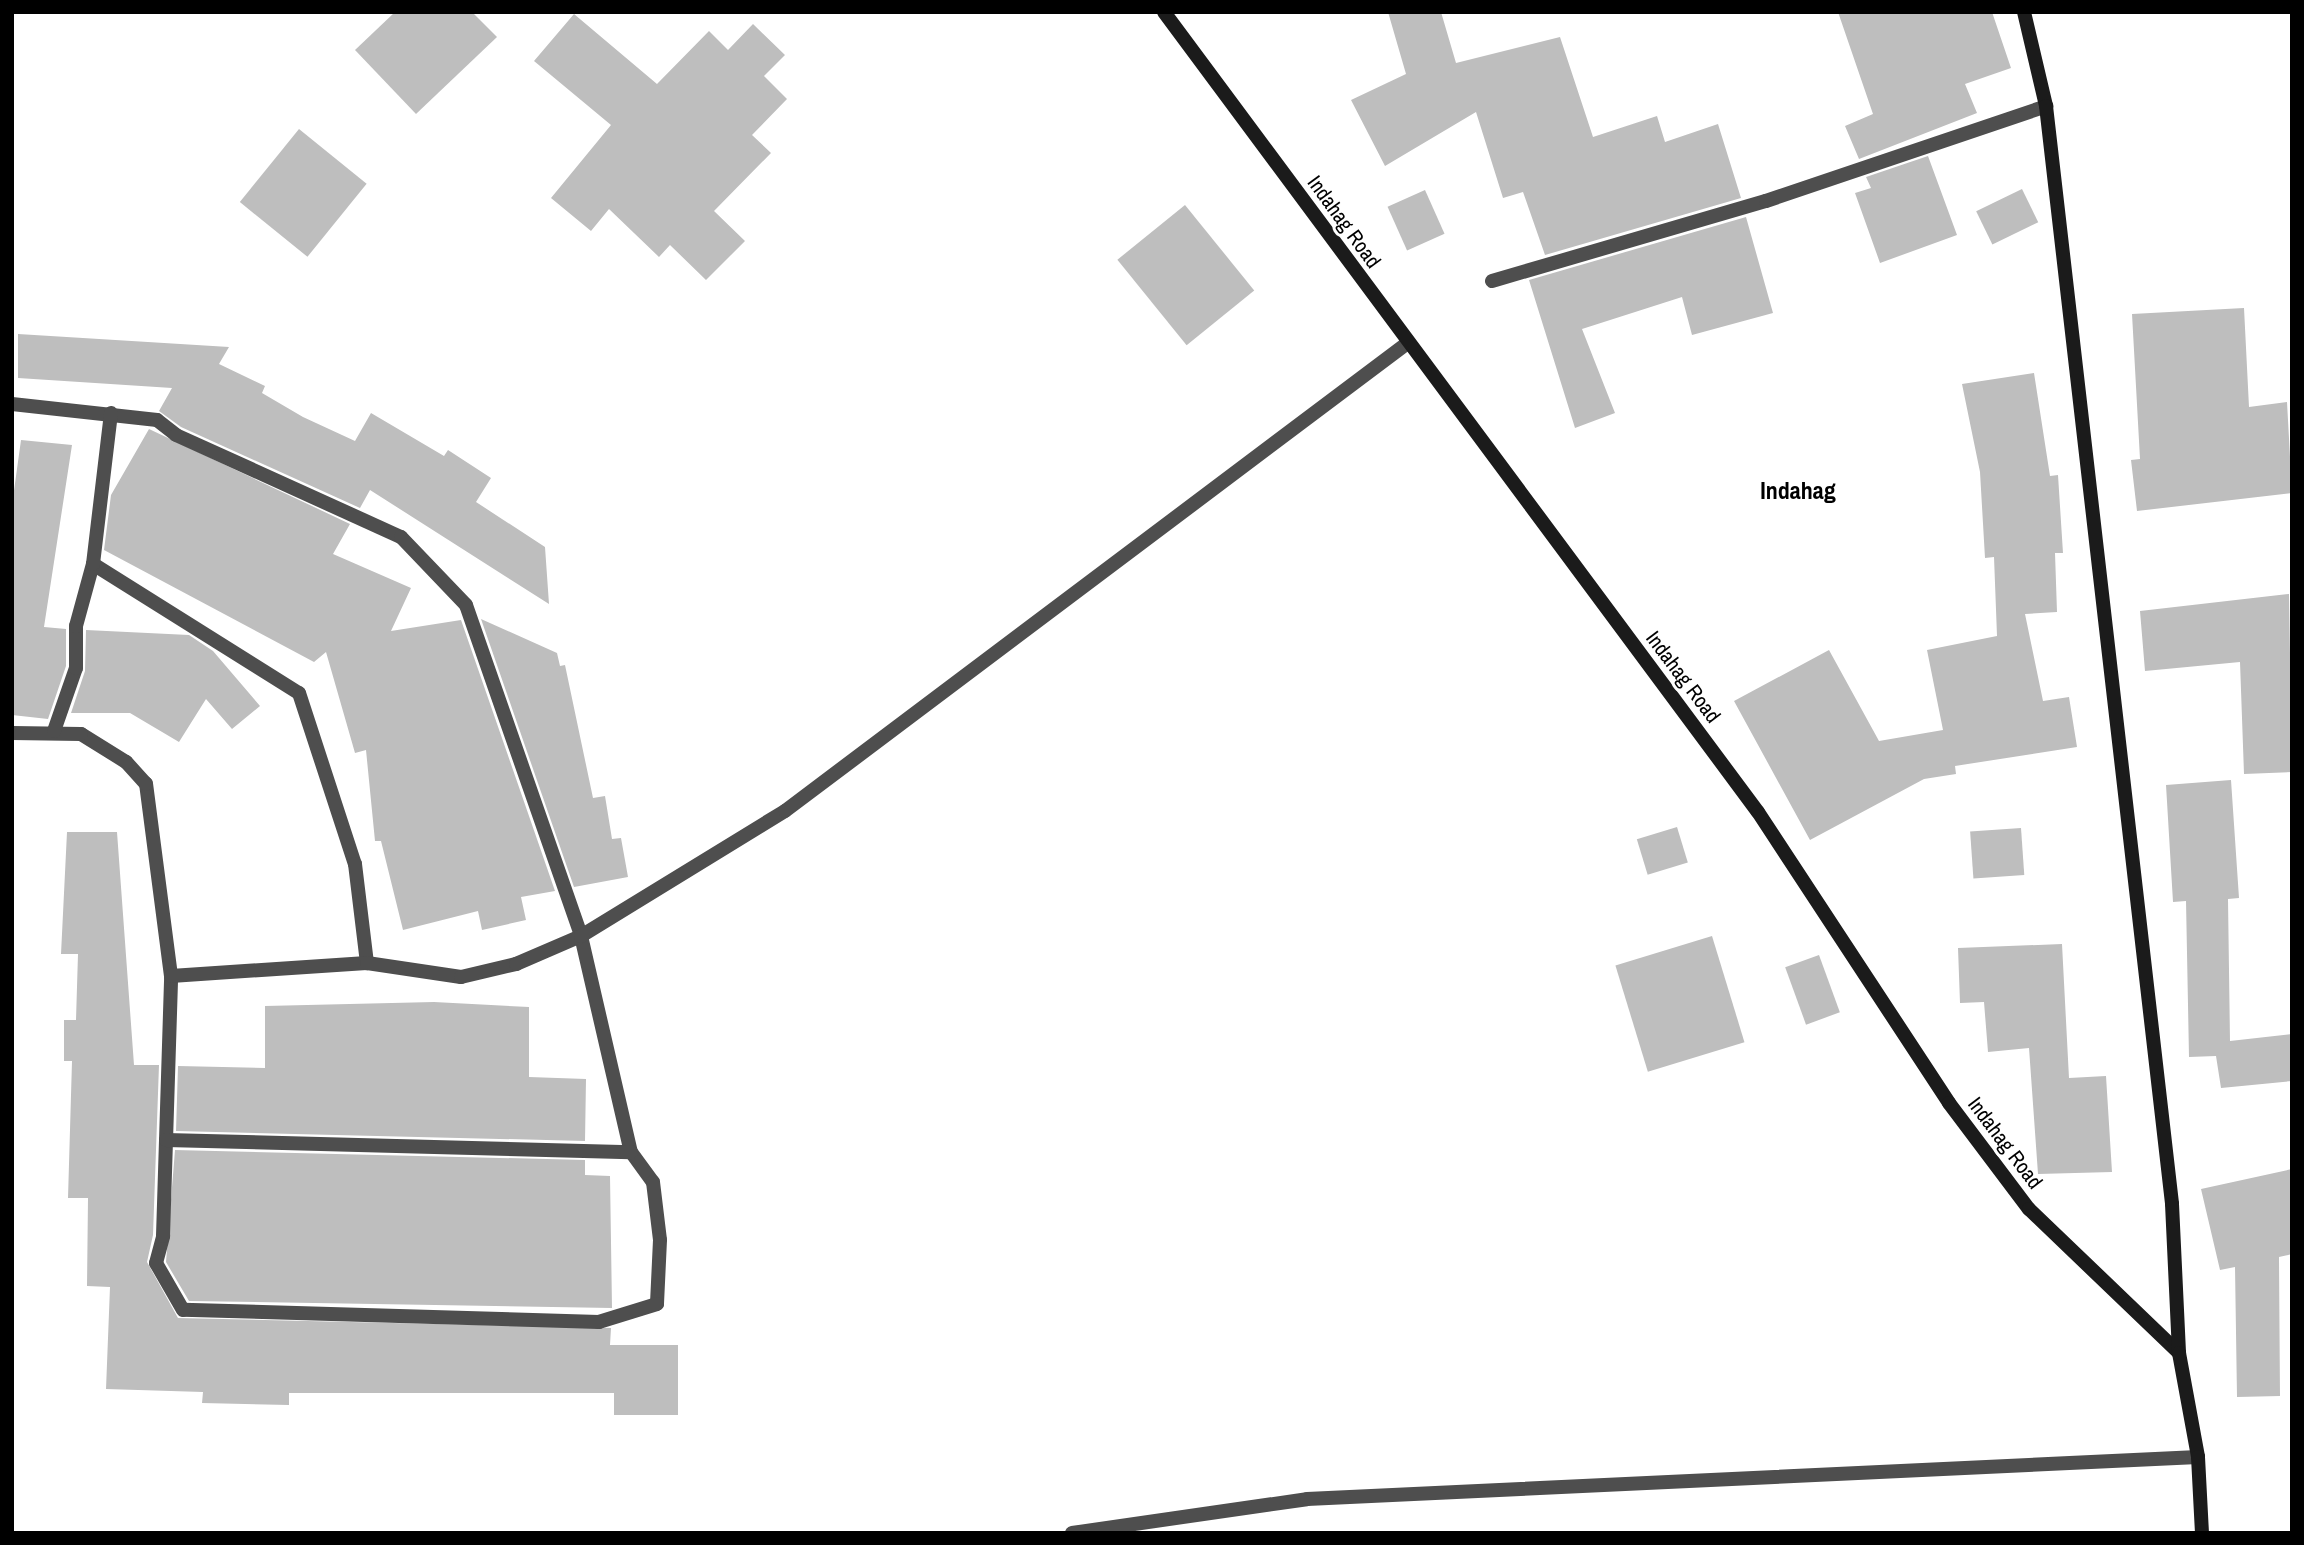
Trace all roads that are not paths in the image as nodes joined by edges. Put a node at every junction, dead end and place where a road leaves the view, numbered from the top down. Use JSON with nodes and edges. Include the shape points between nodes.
{"nodes":[{"id":1,"x":1164,"y":12,"type":"edge"},
{"id":2,"x":2024,"y":12,"type":"edge"},
{"id":3,"x":2046,"y":106,"type":"junction"},
{"id":4,"x":1492,"y":281,"type":"dead end"},
{"id":5,"x":1406,"y":344,"type":"junction"},
{"id":6,"x":12,"y":404,"type":"edge"},
{"id":7,"x":111,"y":413,"type":"junction"},
{"id":8,"x":93,"y":565,"type":"junction"},
{"id":9,"x":54,"y":731,"type":"junction"},
{"id":10,"x":12,"y":733,"type":"edge"},
{"id":11,"x":581,"y":936,"type":"junction"},
{"id":12,"x":367,"y":963,"type":"junction"},
{"id":13,"x":171,"y":975,"type":"junction"},
{"id":14,"x":166,"y":1140,"type":"junction"},
{"id":15,"x":631,"y":1152,"type":"junction"},
{"id":16,"x":2179,"y":1353,"type":"junction"},
{"id":17,"x":2198,"y":1457,"type":"junction"},
{"id":18,"x":1072,"y":1533,"type":"edge"},
{"id":19,"x":2202,"y":1533,"type":"edge"}],
"edges":[{"from":1,"to":5,"type":"main road","name":"Indahag Road"},
{"from":2,"to":3,"type":"main road"},
{"from":3,"to":4,"type":"street","via":[[1766,201]]},
{"from":3,"to":16,"type":"main road","via":[[2172,1203]]},
{"from":5,"to":11,"type":"street","via":[[785,811]]},
{"from":5,"to":16,"type":"main road","name":"Indahag Road","via":[[1758,812],[1950,1103],[2029,1209]]},
{"from":6,"to":7,"type":"street"},
{"from":7,"to":8,"type":"street"},
{"from":7,"to":11,"type":"street","via":[[157,420],[176,435],[401,537],[422,556],[466,605]]},
{"from":8,"to":9,"type":"street","via":[[76,626],[76,668]]},
{"from":8,"to":12,"type":"street","via":[[299,693],[355,864]]},
{"from":9,"to":10,"type":"street"},
{"from":9,"to":13,"type":"street","via":[[103,747],[146,784]]},
{"from":11,"to":12,"type":"street","via":[[516,964],[461,977]]},
{"from":11,"to":15,"type":"street"},
{"from":12,"to":13,"type":"street"},
{"from":13,"to":14,"type":"street"},
{"from":14,"to":15,"type":"street"},
{"from":14,"to":15,"type":"street","via":[[156,1263],[183,1310],[599,1322],[657,1304],[660,1240],[653,1182]]},
{"from":16,"to":17,"type":"main road"},
{"from":17,"to":18,"type":"street","via":[[1307,1499]]},
{"from":17,"to":19,"type":"main road"}]}
